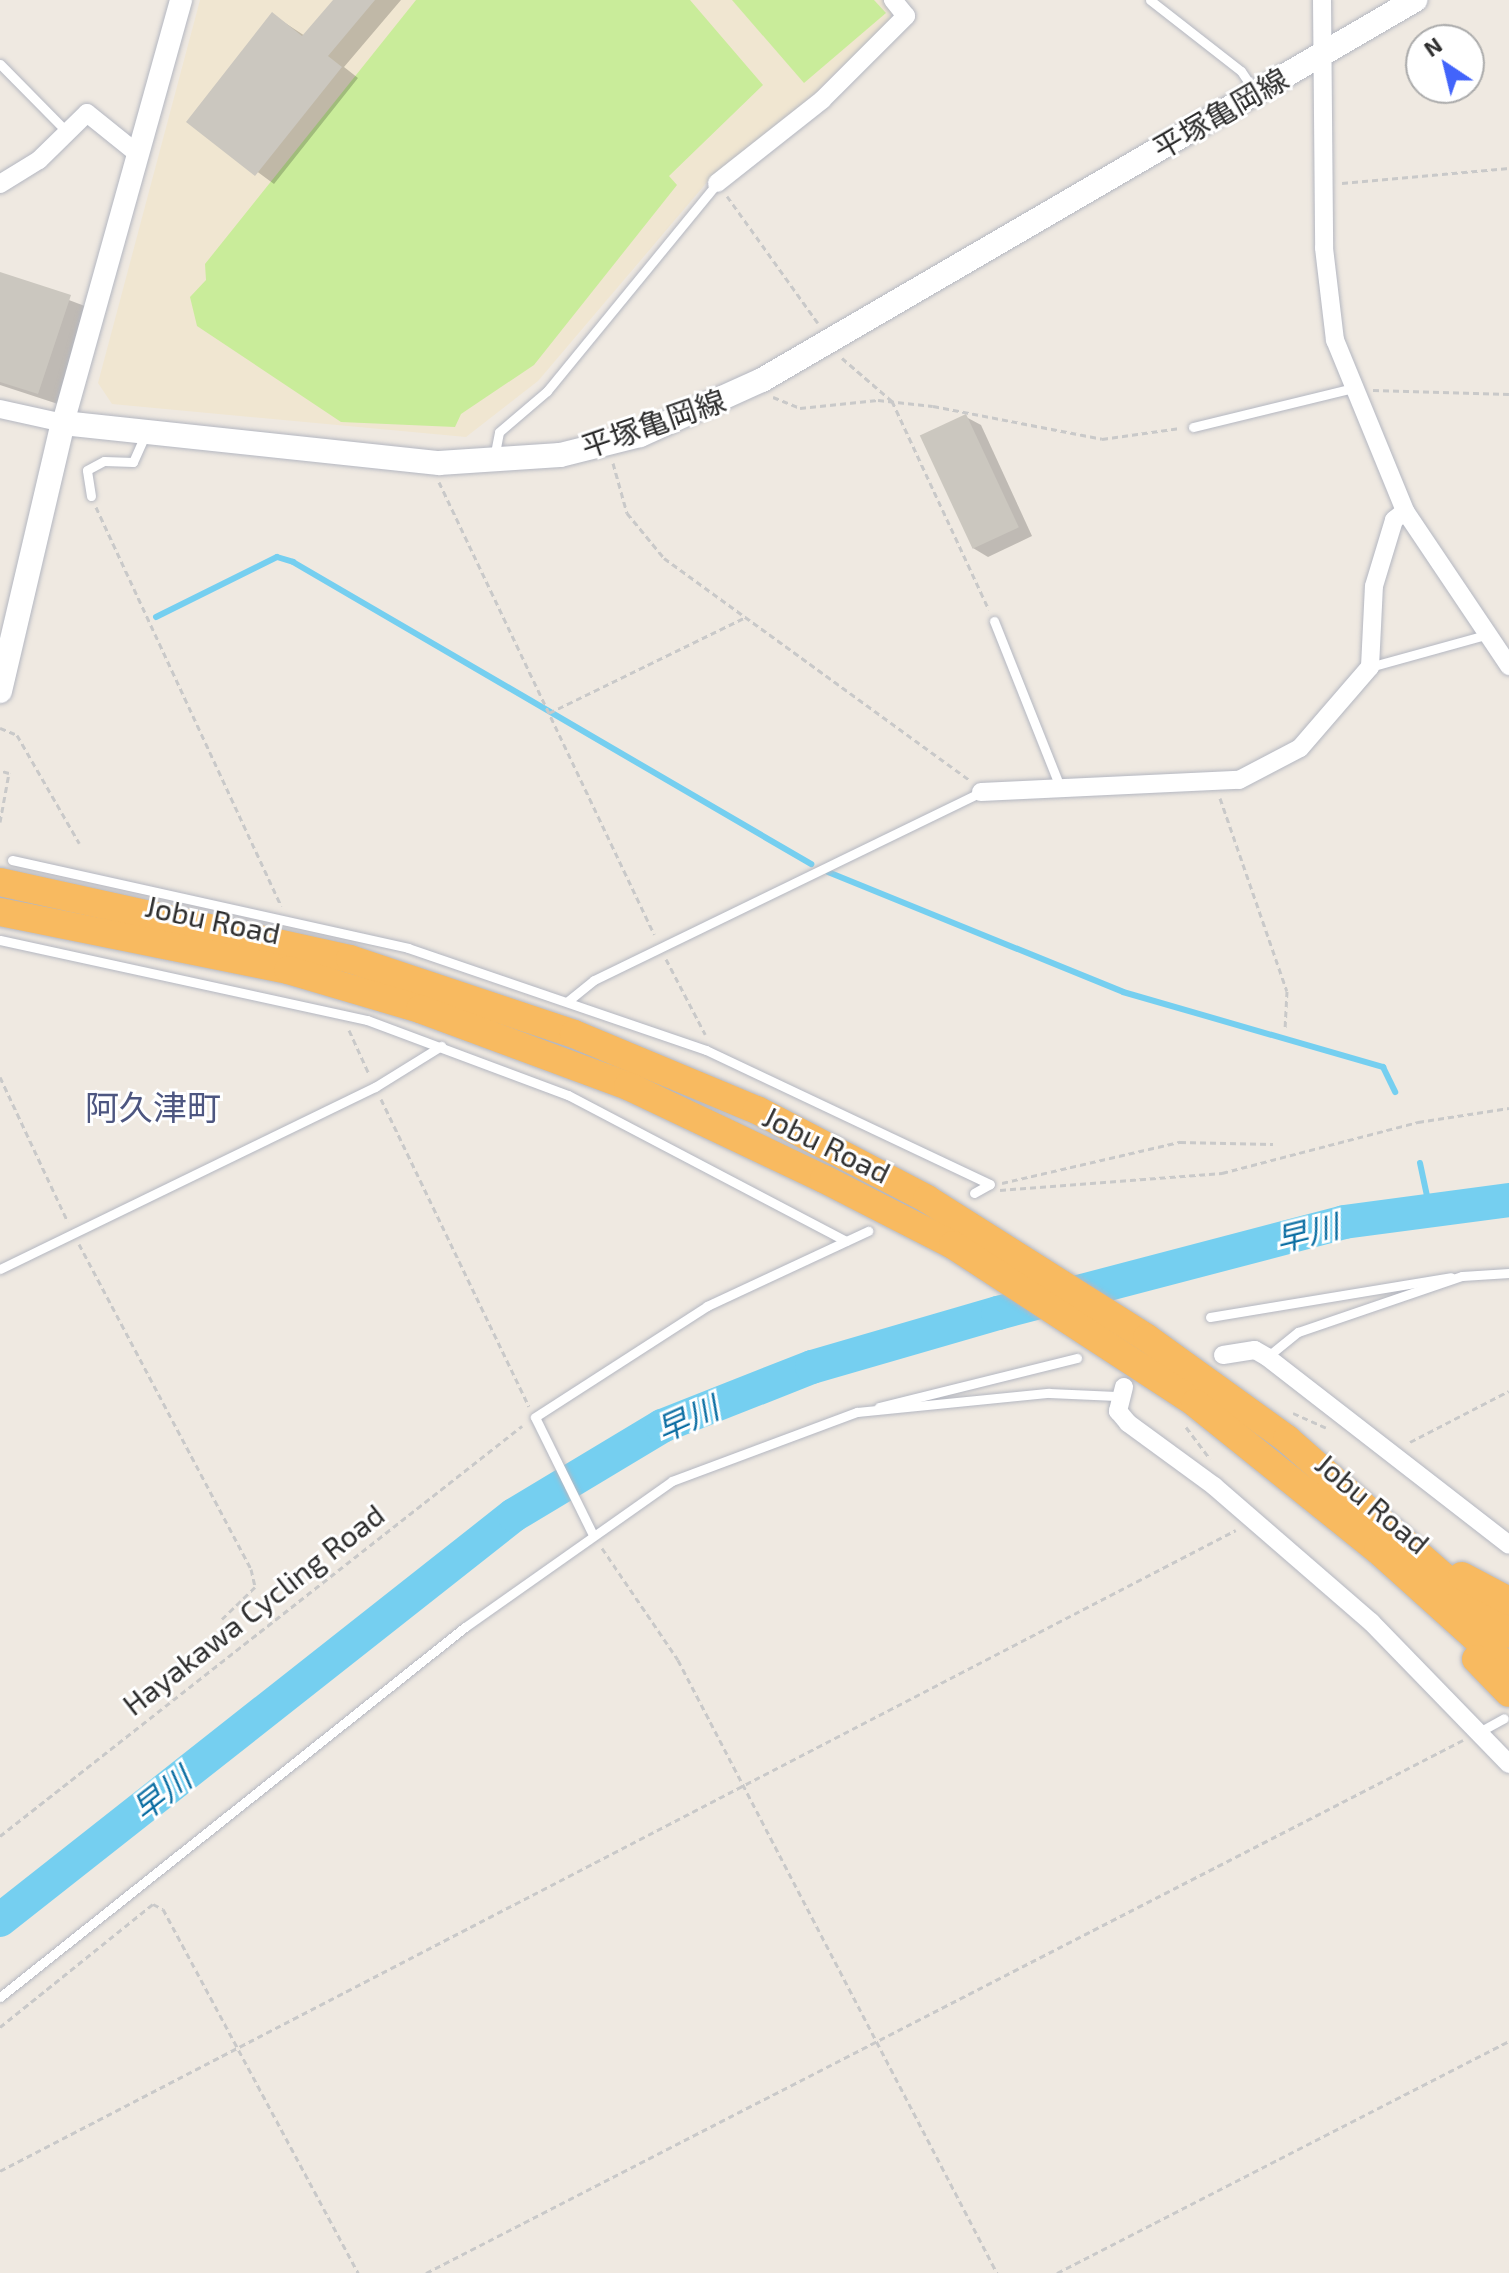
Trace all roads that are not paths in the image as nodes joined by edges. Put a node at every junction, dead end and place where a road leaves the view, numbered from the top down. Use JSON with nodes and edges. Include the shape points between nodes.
{"nodes":[{"id":1,"x":181,"y":0,"type":"edge"},
{"id":2,"x":893,"y":0,"type":"edge"},
{"id":3,"x":1150,"y":0,"type":"edge"},
{"id":4,"x":1322,"y":0,"type":"edge"},
{"id":5,"x":1415,"y":0,"type":"edge"},
{"id":6,"x":1320,"y":55,"type":"junction"},
{"id":7,"x":0,"y":64,"type":"edge"},
{"id":8,"x":1255,"y":92,"type":"junction"},
{"id":9,"x":67,"y":132,"type":"junction"},
{"id":10,"x":138,"y":154,"type":"junction"},
{"id":11,"x":2,"y":178,"type":"edge"},
{"id":12,"x":717,"y":183,"type":"joint"},
{"id":13,"x":1349,"y":389,"type":"junction"},
{"id":14,"x":0,"y":409,"type":"edge"},
{"id":15,"x":63,"y":423,"type":"junction"},
{"id":16,"x":1193,"y":427,"type":"road end"},
{"id":17,"x":146,"y":432,"type":"junction"},
{"id":18,"x":493,"y":462,"type":"junction"},
{"id":19,"x":91,"y":496,"type":"road end"},
{"id":20,"x":1405,"y":511,"type":"junction"},
{"id":21,"x":994,"y":621,"type":"road end"},
{"id":22,"x":1485,"y":635,"type":"junction"},
{"id":23,"x":1509,"y":666,"type":"edge"},
{"id":24,"x":1370,"y":667,"type":"junction"},
{"id":25,"x":0,"y":691,"type":"edge"},
{"id":26,"x":1060,"y":787,"type":"junction"},
{"id":27,"x":981,"y":792,"type":"joint"},
{"id":28,"x":6,"y":871,"type":"edge"},
{"id":29,"x":97,"y":888,"type":"junction"},
{"id":30,"x":0,"y":912,"type":"edge"},
{"id":31,"x":0,"y":940,"type":"edge"},
{"id":32,"x":288,"y":970,"type":"junction"},
{"id":33,"x":281,"y":998,"type":"junction"},
{"id":34,"x":568,"y":1001,"type":"junction"},
{"id":35,"x":441,"y":1046,"type":"junction"},
{"id":36,"x":974,"y":1193,"type":"dead end"},
{"id":37,"x":868,"y":1231,"type":"dead end"},
{"id":38,"x":846,"y":1241,"type":"junction"},
{"id":39,"x":0,"y":1269,"type":"edge"},
{"id":40,"x":1509,"y":1273,"type":"edge"},
{"id":41,"x":1462,"y":1276,"type":"junction"},
{"id":42,"x":1210,"y":1317,"type":"dead end"},
{"id":43,"x":1223,"y":1355,"type":"dead end"},
{"id":44,"x":1267,"y":1357,"type":"junction"},
{"id":45,"x":1077,"y":1358,"type":"dead end"},
{"id":46,"x":1120,"y":1392,"type":"joint"},
{"id":47,"x":857,"y":1412,"type":"junction"},
{"id":48,"x":592,"y":1533,"type":"junction"},
{"id":49,"x":1509,"y":1545,"type":"edge"},
{"id":50,"x":1378,"y":1550,"type":"junction"},
{"id":51,"x":1429,"y":1558,"type":"junction"},
{"id":52,"x":1509,"y":1601,"type":"edge"},
{"id":53,"x":1509,"y":1634,"type":"edge"},
{"id":54,"x":1509,"y":1668,"type":"edge"},
{"id":55,"x":1506,"y":1706,"type":"edge"},
{"id":56,"x":1481,"y":1731,"type":"junction"},
{"id":57,"x":1509,"y":1764,"type":"edge"},
{"id":58,"x":0,"y":1997,"type":"edge"}],
"edges":[{"from":1,"to":10,"type":"street"},
{"from":2,"to":12,"type":"street","via":[[906,16],[822,100]]},
{"from":3,"to":8,"type":"lane","via":[[1241,71]]},
{"from":4,"to":6,"type":"street"},
{"from":5,"to":6,"type":"main road","name":"平塚亀岡線"},
{"from":6,"to":8,"type":"main road","name":"平塚亀岡線"},
{"from":6,"to":13,"type":"street","via":[[1327,295]]},
{"from":7,"to":9,"type":"lane"},
{"from":8,"to":18,"type":"main road","name":"平塚亀岡線","via":[[762,380],[609,444]]},
{"from":9,"to":10,"type":"street","via":[[87,113]]},
{"from":9,"to":11,"type":"street"},
{"from":10,"to":15,"type":"street"},
{"from":12,"to":18,"type":"lane","via":[[547,391],[499,432]]},
{"from":13,"to":16,"type":"lane"},
{"from":13,"to":20,"type":"street"},
{"from":14,"to":15,"type":"street"},
{"from":15,"to":17,"type":"main road","name":"平塚亀岡線"},
{"from":15,"to":25,"type":"main road"},
{"from":17,"to":18,"type":"main road","name":"平塚亀岡線","via":[[439,463]]},
{"from":17,"to":19,"type":"lane","via":[[133,462],[104,461],[87,470]]},
{"from":20,"to":22,"type":"street"},
{"from":20,"to":24,"type":"street","via":[[1394,520],[1374,586]]},
{"from":21,"to":26,"type":"lane"},
{"from":22,"to":23,"type":"street"},
{"from":22,"to":24,"type":"lane"},
{"from":24,"to":26,"type":"street","via":[[1300,748],[1249,775],[1218,782]]},
{"from":26,"to":27,"type":"street"},
{"from":27,"to":34,"type":"lane","via":[[583,986]]},
{"from":28,"to":29,"type":"highway","name":"Jobu Road"},
{"from":29,"to":34,"type":"lane","via":[[283,917],[408,948]]},
{"from":29,"to":51,"type":"highway","name":"Jobu Road","via":[[350,959],[618,1051],[771,1117],[982,1233],[1147,1338],[1287,1439]]},
{"from":30,"to":32,"type":"highway","name":"Jobu Road"},
{"from":31,"to":33,"type":"lane"},
{"from":32,"to":33,"type":"lane"},
{"from":32,"to":50,"type":"highway","name":"Jobu Road","via":[[628,1086],[953,1245],[1239,1436]]},
{"from":33,"to":35,"type":"lane"},
{"from":34,"to":36,"type":"lane","via":[[706,1050],[990,1184]]},
{"from":35,"to":38,"type":"lane","via":[[568,1095]]},
{"from":35,"to":39,"type":"lane","via":[[375,1087]]},
{"from":37,"to":38,"type":"lane"},
{"from":38,"to":48,"type":"lane","via":[[707,1306],[536,1420]]},
{"from":40,"to":41,"type":"lane"},
{"from":41,"to":42,"type":"lane"},
{"from":41,"to":44,"type":"lane","via":[[1298,1332]]},
{"from":43,"to":44,"type":"street","via":[[1255,1350]]},
{"from":44,"to":49,"type":"street"},
{"from":45,"to":47,"type":"lane"},
{"from":46,"to":47,"type":"lane","via":[[1049,1393]]},
{"from":46,"to":56,"type":"street","via":[[1128,1423],[1253,1519]]},
{"from":47,"to":48,"type":"lane","via":[[672,1481]]},
{"from":48,"to":58,"type":"lane","via":[[465,1627]]},
{"from":50,"to":54,"type":"highway","name":"Jobu Road"},
{"from":50,"to":55,"type":"highway"},
{"from":51,"to":52,"type":"highway"},
{"from":51,"to":53,"type":"highway","name":"Jobu Road"},
{"from":55,"to":56,"type":"lane"},
{"from":56,"to":57,"type":"street"}]}
